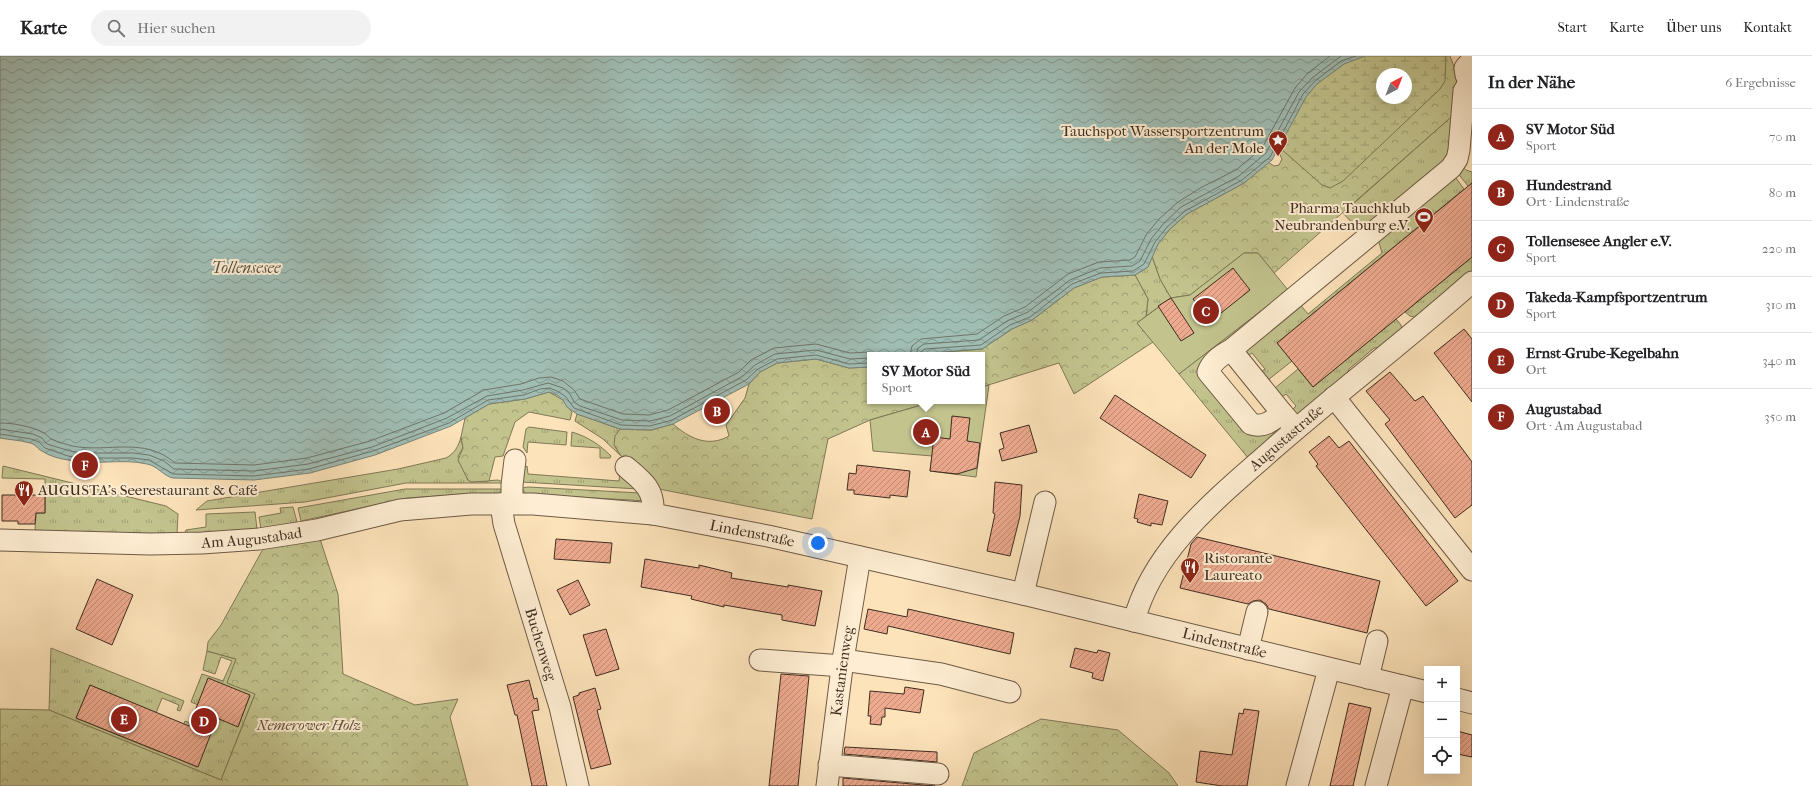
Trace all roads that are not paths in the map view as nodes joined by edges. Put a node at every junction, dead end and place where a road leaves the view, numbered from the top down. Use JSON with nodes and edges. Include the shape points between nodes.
{"nodes":[{"id":1,"x":1472,"y":60,"type":"edge"},
{"id":2,"x":1471,"y":85,"type":"edge"},
{"id":3,"x":1472,"y":282,"type":"edge"},
{"id":4,"x":1231,"y":350,"type":"junction"},
{"id":5,"x":1334,"y":397,"type":"junction"},
{"id":6,"x":1282,"y":413,"type":"junction"},
{"id":7,"x":1296,"y":429,"type":"junction"},
{"id":8,"x":515,"y":460,"type":"dead end"},
{"id":9,"x":626,"y":467,"type":"dead end"},
{"id":10,"x":1044,"y":502,"type":"dead end"},
{"id":11,"x":507,"y":503,"type":"junction"},
{"id":12,"x":653,"y":514,"type":"junction"},
{"id":13,"x":0,"y":540,"type":"edge"},
{"id":14,"x":860,"y":557,"type":"junction"},
{"id":15,"x":1472,"y":570,"type":"edge"},
{"id":16,"x":1023,"y":594,"type":"junction"},
{"id":17,"x":1257,"y":612,"type":"dead end"},
{"id":18,"x":1134,"y":621,"type":"junction"},
{"id":19,"x":1377,"y":641,"type":"dead end"},
{"id":20,"x":1248,"y":649,"type":"junction"},
{"id":21,"x":760,"y":660,"type":"dead end"},
{"id":22,"x":843,"y":663,"type":"junction"},
{"id":23,"x":1329,"y":669,"type":"junction"},
{"id":24,"x":1368,"y":678,"type":"junction"},
{"id":25,"x":1403,"y":686,"type":"junction"},
{"id":26,"x":1424,"y":691,"type":"edge"},
{"id":27,"x":1010,"y":692,"type":"dead end"},
{"id":28,"x":1460,"y":701,"type":"edge"},
{"id":29,"x":1472,"y":703,"type":"edge"},
{"id":30,"x":829,"y":765,"type":"junction"},
{"id":31,"x":938,"y":774,"type":"dead end"},
{"id":32,"x":578,"y":786,"type":"edge"},
{"id":33,"x":827,"y":786,"type":"edge"},
{"id":34,"x":1297,"y":786,"type":"edge"},
{"id":35,"x":1376,"y":786,"type":"edge"}],
"edges":[{"from":1,"to":2,"type":"street","via":[[1465,68]]},
{"from":2,"to":4,"type":"street","via":[[1464,91],[1459,150],[1451,168]]},
{"from":3,"to":5,"type":"street","name":"Augustastraße"},
{"from":4,"to":6,"type":"street"},
{"from":4,"to":6,"type":"street","via":[[1221,355],[1208,372],[1251,424],[1266,425]]},
{"from":5,"to":7,"type":"street","name":"Augustastraße"},
{"from":5,"to":15,"type":"street"},
{"from":6,"to":7,"type":"street"},
{"from":7,"to":18,"type":"street","name":"Augustastraße","via":[[1230,487],[1168,554],[1147,586]]},
{"from":8,"to":11,"type":"street","name":"Buchenweg"},
{"from":9,"to":12,"type":"street","via":[[650,492],[653,498]]},
{"from":10,"to":16,"type":"street"},
{"from":11,"to":12,"type":"street","name":"Lindenstraße"},
{"from":11,"to":13,"type":"street","name":"Am Augustabad","via":[[400,510],[317,530],[259,539],[209,543]]},
{"from":11,"to":32,"type":"street","name":"Buchenweg","via":[[504,524],[560,707]]},
{"from":12,"to":14,"type":"street","name":"Lindenstraße","via":[[760,534]]},
{"from":14,"to":16,"type":"street","name":"Lindenstraße"},
{"from":14,"to":22,"type":"street","name":"Kastanienweg"},
{"from":16,"to":18,"type":"street","name":"Lindenstraße"},
{"from":17,"to":20,"type":"street"},
{"from":18,"to":20,"type":"street","name":"Lindenstraße"},
{"from":19,"to":24,"type":"street"},
{"from":20,"to":23,"type":"street","name":"Lindenstraße"},
{"from":21,"to":22,"type":"street"},
{"from":22,"to":27,"type":"street","via":[[941,674]]},
{"from":22,"to":30,"type":"street","name":"Kastanienweg"},
{"from":23,"to":24,"type":"street","name":"Lindenstraße"},
{"from":23,"to":34,"type":"street"},
{"from":24,"to":25,"type":"street","name":"Lindenstraße"},
{"from":25,"to":26,"type":"street","name":"Lindenstraße"},
{"from":25,"to":35,"type":"street"},
{"from":28,"to":29,"type":"street"},
{"from":30,"to":31,"type":"street"},
{"from":30,"to":33,"type":"street","name":"Kastanienweg"}]}
